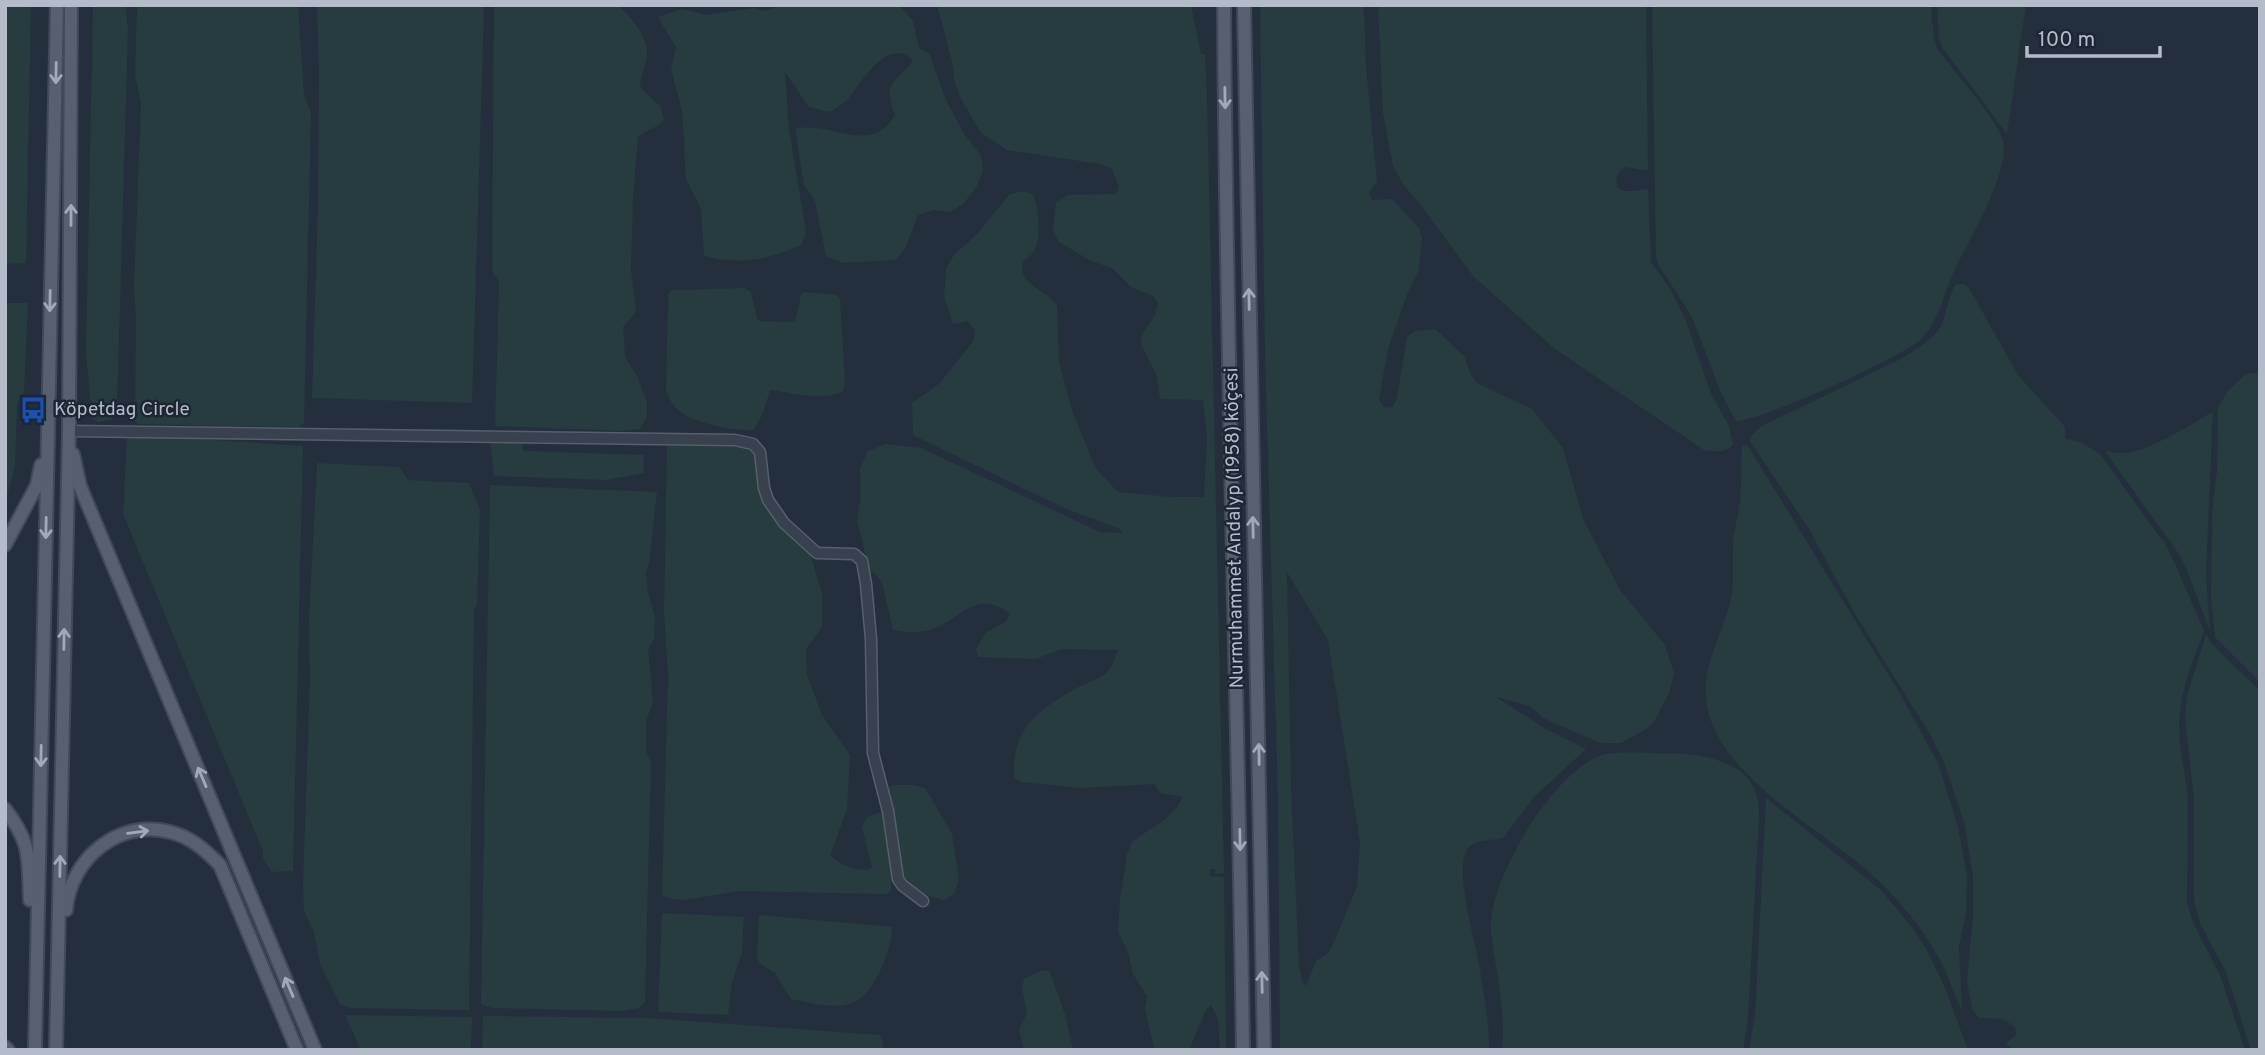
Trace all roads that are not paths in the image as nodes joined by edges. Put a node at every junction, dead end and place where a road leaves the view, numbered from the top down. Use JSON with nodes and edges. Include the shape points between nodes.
{"nodes":[{"id":1,"x":57,"y":5,"type":"edge"},
{"id":2,"x":71,"y":5,"type":"edge"},
{"id":3,"x":1216,"y":5,"type":"edge"},
{"id":4,"x":1224,"y":5,"type":"edge"},
{"id":5,"x":1244,"y":5,"type":"edge"},
{"id":6,"x":1224,"y":62,"type":"junction"},
{"id":7,"x":48,"y":427,"type":"junction"},
{"id":8,"x":69,"y":431,"type":"junction"},
{"id":9,"x":5,"y":545,"type":"edge"},
{"id":10,"x":5,"y":809,"type":"edge"},
{"id":11,"x":922,"y":901,"type":"dead end"},
{"id":12,"x":57,"y":1008,"type":"junction"},
{"id":13,"x":35,"y":1009,"type":"junction"},
{"id":14,"x":35,"y":1050,"type":"edge"},
{"id":15,"x":56,"y":1050,"type":"edge"},
{"id":16,"x":297,"y":1050,"type":"edge"},
{"id":17,"x":315,"y":1050,"type":"edge"},
{"id":18,"x":1243,"y":1050,"type":"edge"},
{"id":19,"x":1264,"y":1050,"type":"edge"}],
"edges":[{"from":1,"to":7,"type":"main road","one_way":true},
{"from":8,"to":2,"type":"main road","one_way":true},
{"from":3,"to":6,"type":"main road"},
{"from":4,"to":6,"type":"main road","name":"Nurmuhammet Andalyp (1958) köçesi"},
{"from":19,"to":5,"type":"main road","name":"Nurmuhammet Andalyp (1958) köçesi","one_way":true},
{"from":6,"to":18,"type":"main road","name":"Nurmuhammet Andalyp (1958) köçesi","one_way":true},
{"from":7,"to":9,"type":"main road","via":[[37,485]]},
{"from":7,"to":13,"type":"main road","one_way":true},
{"from":8,"to":11,"type":"street","via":[[735,440],[753,444],[760,452],[768,500],[783,523],[817,552],[854,554],[862,561],[872,639],[874,763],[888,811],[898,879]]},
{"from":12,"to":8,"type":"main road","one_way":true},
{"from":17,"to":8,"type":"main road","one_way":true,"via":[[80,486]]},
{"from":10,"to":13,"type":"main road","via":[[28,847]]},
{"from":12,"to":15,"type":"main road"},
{"from":12,"to":16,"type":"main road","one_way":true,"via":[[66,900],[83,861],[111,838],[140,829],[169,831],[198,844],[219,865]]},
{"from":13,"to":14,"type":"main road"}]}
